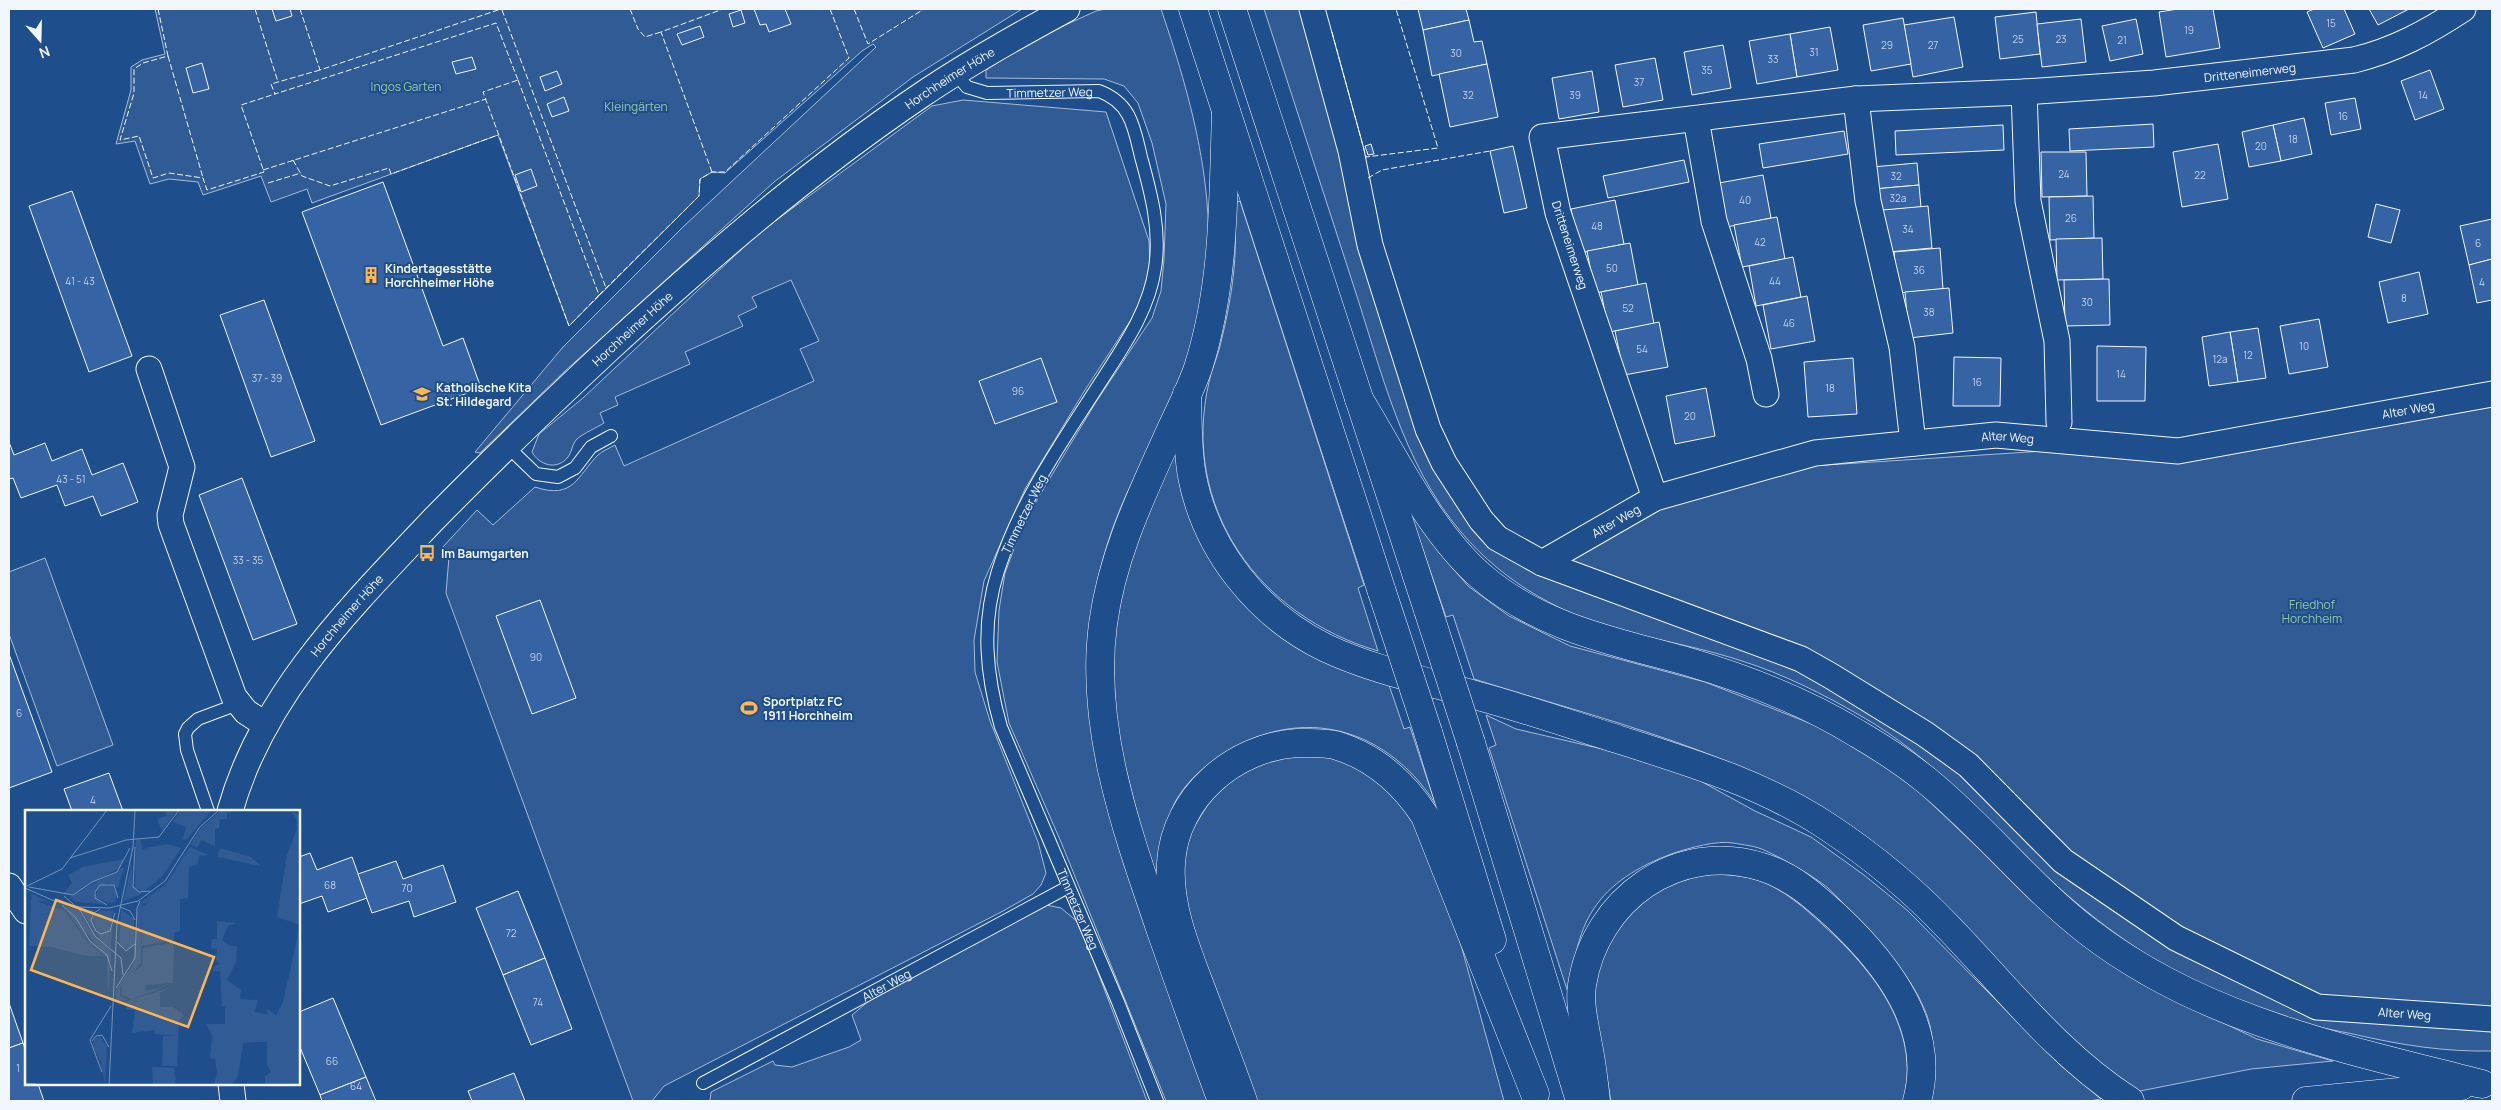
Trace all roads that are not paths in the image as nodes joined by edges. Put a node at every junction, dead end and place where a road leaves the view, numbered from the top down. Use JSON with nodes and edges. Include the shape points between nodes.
{"nodes":[{"id":1,"x":1067,"y":9,"type":"edge"},
{"id":2,"x":1193,"y":9,"type":"edge"},
{"id":3,"x":1232,"y":9,"type":"edge"},
{"id":4,"x":1312,"y":9,"type":"edge"},
{"id":5,"x":2463,"y":9,"type":"edge"},
{"id":6,"x":955,"y":73,"type":"junction"},
{"id":7,"x":2024,"y":92,"type":"junction"},
{"id":8,"x":1856,"y":99,"type":"junction"},
{"id":9,"x":1226,"y":112,"type":"junction"},
{"id":10,"x":1696,"y":119,"type":"junction"},
{"id":11,"x":149,"y":369,"type":"dead end"},
{"id":12,"x":1187,"y":394,"type":"junction"},
{"id":13,"x":1766,"y":394,"type":"dead end"},
{"id":14,"x":2492,"y":394,"type":"edge"},
{"id":15,"x":1359,"y":399,"type":"junction"},
{"id":16,"x":2059,"y":422,"type":"dead end"},
{"id":17,"x":611,"y":436,"type":"dead end"},
{"id":18,"x":1913,"y":443,"type":"junction"},
{"id":19,"x":506,"y":445,"type":"junction"},
{"id":20,"x":1655,"y":498,"type":"junction"},
{"id":21,"x":1542,"y":563,"type":"junction"},
{"id":22,"x":238,"y":704,"type":"junction"},
{"id":23,"x":266,"y":724,"type":"junction"},
{"id":24,"x":208,"y":810,"type":"edge"},
{"id":25,"x":230,"y":810,"type":"edge"},
{"id":26,"x":9,"y":886,"type":"edge"},
{"id":27,"x":1068,"y":887,"type":"junction"},
{"id":28,"x":25,"y":910,"type":"edge"},
{"id":29,"x":2492,"y":1019,"type":"edge"},
{"id":30,"x":703,"y":1083,"type":"dead end"},
{"id":31,"x":2487,"y":1084,"type":"edge"},
{"id":32,"x":231,"y":1085,"type":"edge"},
{"id":33,"x":1536,"y":1098,"type":"edge"},
{"id":34,"x":233,"y":1101,"type":"edge"},
{"id":35,"x":1157,"y":1101,"type":"edge"},
{"id":36,"x":1222,"y":1101,"type":"edge"},
{"id":37,"x":1243,"y":1101,"type":"edge"},
{"id":38,"x":1580,"y":1101,"type":"edge"},
{"id":39,"x":1596,"y":1101,"type":"edge"},
{"id":40,"x":1917,"y":1101,"type":"edge"},
{"id":41,"x":2130,"y":1101,"type":"edge"},
{"id":42,"x":2306,"y":1101,"type":"edge"}],
"edges":[{"from":1,"to":6,"type":"street","name":"Horchheimer Höhe"},
{"from":2,"to":9,"type":"highway"},
{"from":3,"to":15,"type":"highway"},
{"from":4,"to":21,"type":"street","via":[[1351,151],[1370,245],[1428,429],[1444,463],[1481,520],[1497,538]]},
{"from":5,"to":7,"type":"street","name":"Dritteneimerweg","via":[[2428,32],[2384,52],[2354,60],[2154,84]]},
{"from":6,"to":19,"type":"street","name":"Horchheimer Höhe","via":[[860,139],[745,230]]},
{"from":6,"to":27,"type":"lane","name":"Timmetzer Weg","via":[[967,87],[987,93],[1099,91],[1112,96],[1131,118],[1156,219],[1155,268],[1144,309],[1026,505],[997,572],[988,618],[988,671],[1001,727]]},
{"from":7,"to":8,"type":"street","name":"Dritteneimerweg"},
{"from":7,"to":16,"type":"street","via":[[2028,201],[2057,340]]},
{"from":8,"to":10,"type":"street","name":"Dritteneimerweg"},
{"from":8,"to":18,"type":"street","via":[[1868,201],[1902,347]]},
{"from":9,"to":12,"type":"highway","via":[[1217,289],[1207,338]]},
{"from":9,"to":33,"type":"highway","bridge":true,"via":[[1428,732]]},
{"from":10,"to":13,"type":"street","via":[[1714,221],[1759,359]]},
{"from":10,"to":20,"type":"street","name":"Dritteneimerweg","via":[[1542,137],[1558,213]]},
{"from":11,"to":22,"type":"street","via":[[182,467],[170,515],[171,524]]},
{"from":12,"to":36,"type":"highway","via":[[1118,554],[1102,626],[1100,665],[1102,704],[1117,791],[1137,860]]},
{"from":12,"to":41,"type":"highway","via":[[1192,476],[1211,535],[1235,573],[1286,623],[1326,648],[1350,658],[1714,770],[1780,798],[1828,827],[1905,885],[1948,926],[2040,1028]]},
{"from":14,"to":18,"type":"street","name":"Alter Weg","via":[[2178,451],[1996,435]]},
{"from":15,"to":31,"type":"highway","via":[[1426,510],[1451,543],[1481,577],[1532,611],[1594,637],[1735,677],[1856,732],[1927,781],[2056,906],[2130,961],[2170,984],[2282,1032]]},
{"from":15,"to":38,"type":"highway","bridge":true,"via":[[1471,743]]},
{"from":17,"to":19,"type":"lane","via":[[591,447],[575,468],[558,477],[536,474]]},
{"from":18,"to":20,"type":"street","name":"Alter Weg","via":[[1815,453]]},
{"from":19,"to":23,"type":"street","name":"Horchheimer Höhe","via":[[327,636],[288,687]]},
{"from":20,"to":21,"type":"street","name":"Alter Weg"},
{"from":21,"to":29,"type":"street","name":"Alter Weg","via":[[1800,659],[1831,676],[1925,734],[1968,765],[2063,861],[2176,938],[2317,1007]]},
{"from":22,"to":23,"type":"street"},
{"from":22,"to":24,"type":"lane","via":[[198,719],[185,734],[187,750]]},
{"from":23,"to":25,"type":"street","name":"Horchheimer Höhe","via":[[248,759]]},
{"from":26,"to":28,"type":"street"},
{"from":27,"to":30,"type":"lane","name":"Alter Weg"},
{"from":27,"to":35,"type":"lane","name":"Timmetzer Weg"},
{"from":31,"to":42,"type":"highway"},
{"from":32,"to":34,"type":"street"},
{"from":33,"to":37,"type":"highway","via":[[1425,816],[1402,785],[1373,762],[1333,745],[1310,743],[1284,744],[1242,758],[1222,770],[1191,804],[1174,842],[1170,862],[1171,884],[1183,938]]},
{"from":39,"to":40,"type":"highway","via":[[1583,1018],[1582,987],[1588,957],[1601,928],[1620,904],[1643,884],[1701,862],[1732,861],[1762,867],[1791,879],[1846,926],[1882,965],[1910,1011],[1919,1039],[1922,1064]]}]}
